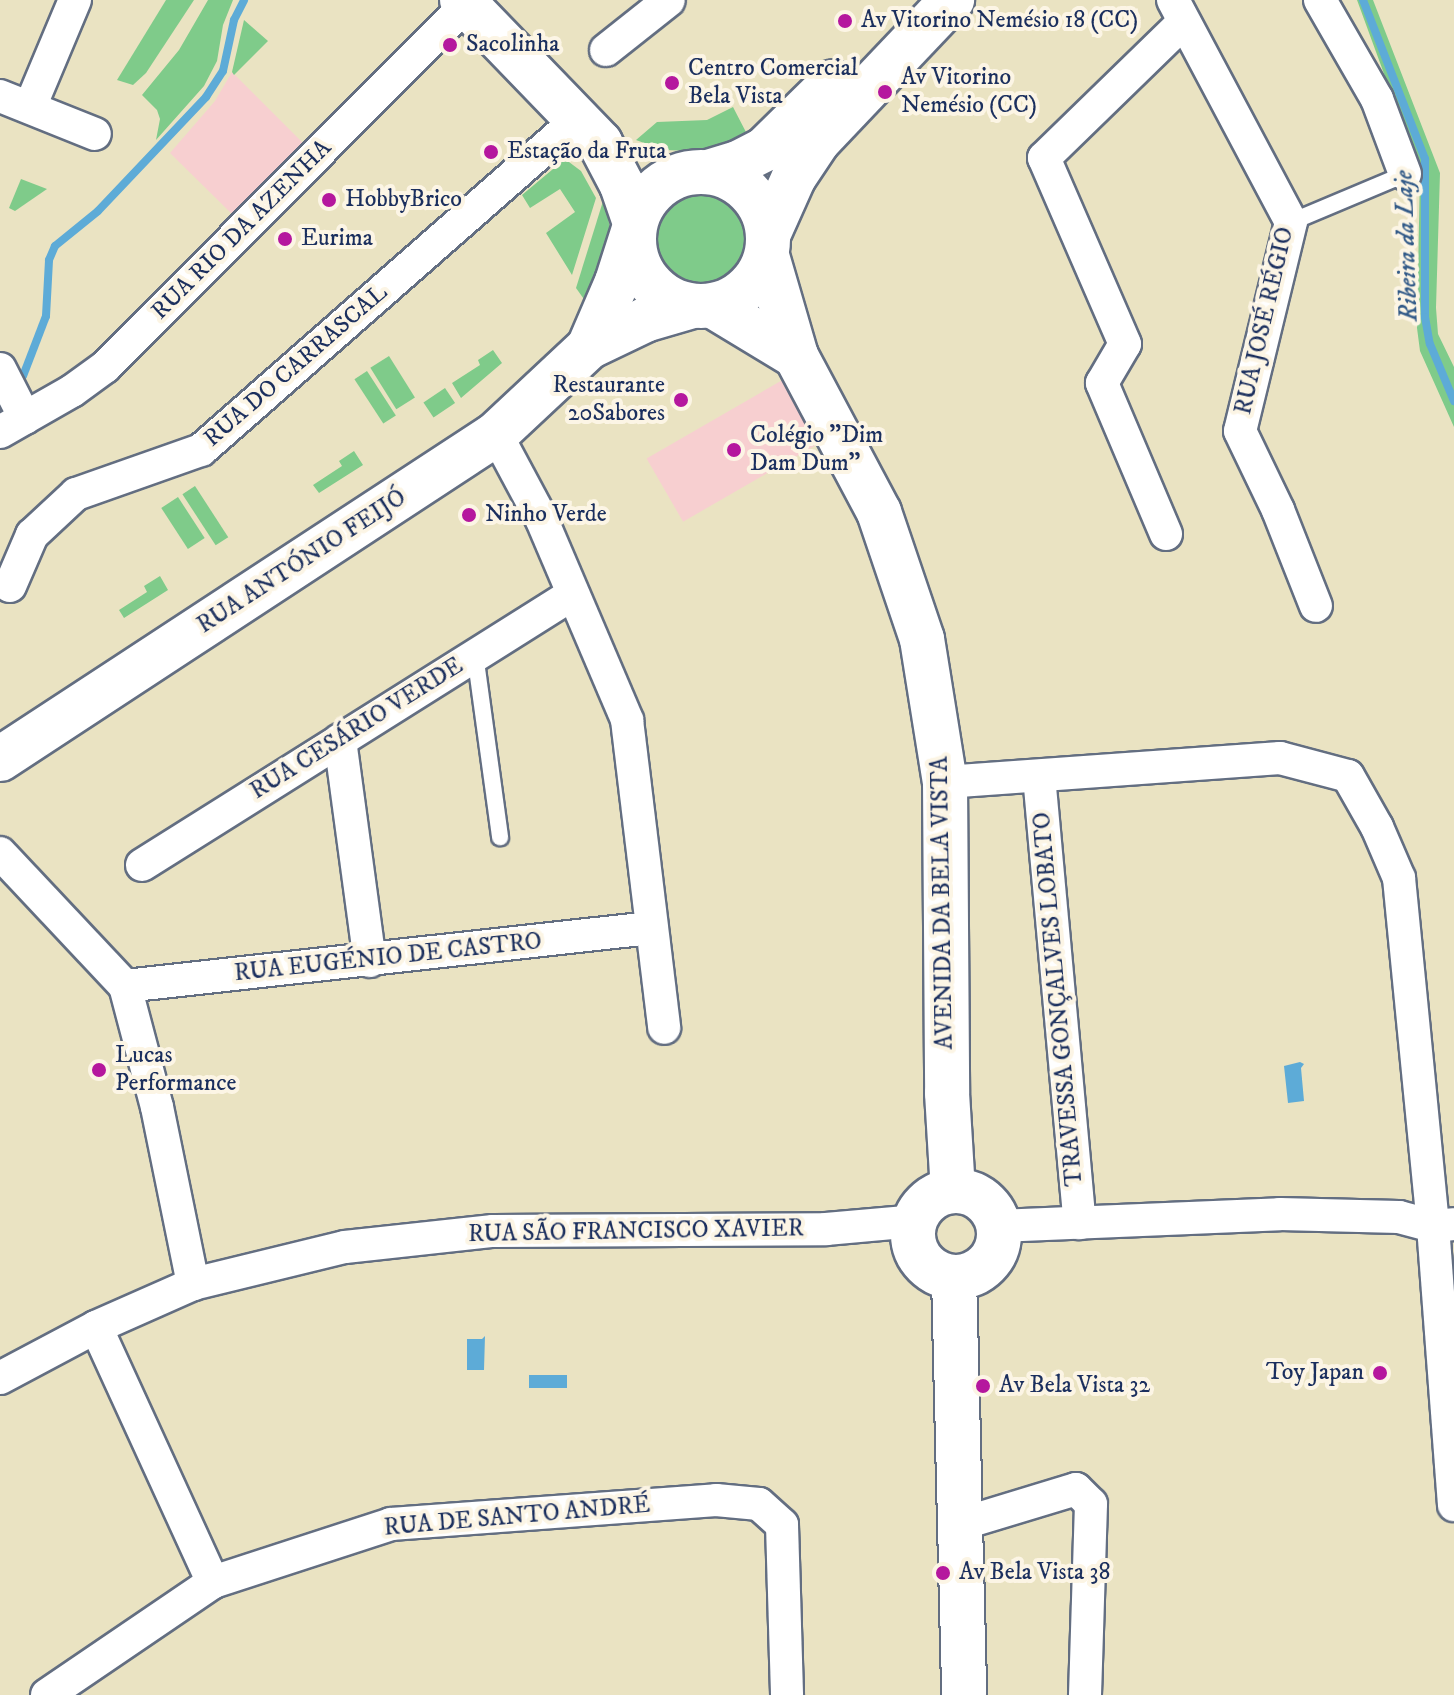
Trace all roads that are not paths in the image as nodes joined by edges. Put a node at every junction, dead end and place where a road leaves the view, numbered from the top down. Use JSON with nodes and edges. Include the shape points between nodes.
{"nodes":[{"id":1,"x":75,"y":0,"type":"edge"},
{"id":2,"x":669,"y":0,"type":"edge"},
{"id":3,"x":913,"y":0,"type":"edge"},
{"id":4,"x":952,"y":0,"type":"edge"},
{"id":5,"x":1320,"y":0,"type":"edge"},
{"id":6,"x":466,"y":2,"type":"edge"},
{"id":7,"x":1179,"y":11,"type":"edge"},
{"id":8,"x":606,"y":50,"type":"dead end"},
{"id":9,"x":15,"y":102,"type":"edge"},
{"id":10,"x":584,"y":125,"type":"junction"},
{"id":11,"x":95,"y":134,"type":"dead end"},
{"id":12,"x":700,"y":172,"type":"junction"},
{"id":13,"x":1405,"y":174,"type":"joint"},
{"id":14,"x":1291,"y":222,"type":"junction"},
{"id":15,"x":634,"y":228,"type":"junction"},
{"id":16,"x":768,"y":246,"type":"junction"},
{"id":17,"x":703,"y":306,"type":"junction"},
{"id":18,"x":589,"y":347,"type":"junction"},
{"id":19,"x":796,"y":356,"type":"junction"},
{"id":20,"x":0,"y":369,"type":"edge"},
{"id":21,"x":13,"y":425,"type":"edge"},
{"id":22,"x":496,"y":434,"type":"junction"},
{"id":23,"x":1166,"y":534,"type":"dead end"},
{"id":24,"x":10,"y":586,"type":"dead end"},
{"id":25,"x":573,"y":594,"type":"junction"},
{"id":26,"x":1316,"y":606,"type":"dead end"},
{"id":27,"x":475,"y":654,"type":"junction"},
{"id":28,"x":340,"y":740,"type":"junction"},
{"id":29,"x":0,"y":759,"type":"edge"},
{"id":30,"x":1039,"y":776,"type":"junction"},
{"id":31,"x":945,"y":782,"type":"junction"},
{"id":32,"x":500,"y":837,"type":"dead end"},
{"id":33,"x":0,"y":853,"type":"edge"},
{"id":34,"x":142,"y":865,"type":"dead end"},
{"id":35,"x":650,"y":928,"type":"junction"},
{"id":36,"x":370,"y":961,"type":"junction"},
{"id":37,"x":125,"y":986,"type":"junction"},
{"id":38,"x":664,"y":1028,"type":"dead end"},
{"id":39,"x":953,"y":1191,"type":"junction"},
{"id":40,"x":915,"y":1221,"type":"junction"},
{"id":41,"x":1080,"y":1223,"type":"junction"},
{"id":42,"x":1444,"y":1225,"type":"edge"},
{"id":43,"x":998,"y":1226,"type":"junction"},
{"id":44,"x":954,"y":1277,"type":"junction"},
{"id":45,"x":193,"y":1284,"type":"junction"},
{"id":46,"x":96,"y":1327,"type":"junction"},
{"id":47,"x":0,"y":1378,"type":"edge"},
{"id":48,"x":1454,"y":1505,"type":"edge"},
{"id":49,"x":961,"y":1524,"type":"junction"},
{"id":50,"x":213,"y":1582,"type":"junction"},
{"id":51,"x":60,"y":1691,"type":"edge"},
{"id":52,"x":787,"y":1695,"type":"edge"},
{"id":53,"x":964,"y":1695,"type":"edge"},
{"id":54,"x":1085,"y":1695,"type":"edge"}],
"edges":[{"from":1,"to":9,"type":"street"},
{"from":2,"to":8,"type":"street"},
{"from":3,"to":12,"type":"street","via":[[769,146],[738,163]]},
{"from":4,"to":16,"type":"street","via":[[818,141],[794,177]]},
{"from":5,"to":13,"type":"street","via":[[1377,99]]},
{"from":6,"to":10,"type":"street"},
{"from":6,"to":21,"type":"street","name":"RUA RIO DA AZENHA","via":[[120,353],[72,391]]},
{"from":7,"to":14,"type":"street","name":"RUA JOSÉ RÉGIO"},
{"from":7,"to":23,"type":"street","via":[[1044,158],[1125,344],[1102,383]]},
{"from":9,"to":11,"type":"street"},
{"from":10,"to":12,"type":"street","via":[[638,159]]},
{"from":10,"to":15,"type":"street","via":[[616,171]]},
{"from":10,"to":24,"type":"street","name":"RUA DO CARRASCAL","via":[[201,450],[76,494],[32,535]]},
{"from":12,"to":15,"type":"street","via":[[677,176],[656,189],[640,208]]},
{"from":12,"to":16,"type":"street","via":[[743,186],[765,217]]},
{"from":13,"to":14,"type":"lane"},
{"from":14,"to":26,"type":"street","name":"RUA JOSÉ RÉGIO","via":[[1240,431]]},
{"from":15,"to":17,"type":"street","via":[[634,253],[656,289],[673,301]]},
{"from":15,"to":18,"type":"street","name":"RUA ANTÓNIO FEIJÓ"},
{"from":16,"to":17,"type":"street","via":[[759,274],[747,289]]},
{"from":16,"to":19,"type":"street","name":"AVENIDA DA BELA VISTA"},
{"from":17,"to":18,"type":"street","name":"RUA ANTÓNIO FEIJÓ","via":[[645,320]]},
{"from":17,"to":19,"type":"street"},
{"from":18,"to":22,"type":"street","name":"RUA ANTÓNIO FEIJÓ"},
{"from":19,"to":31,"type":"street","name":"AVENIDA DA BELA VISTA","via":[[879,512],[922,639]]},
{"from":20,"to":21,"type":"street"},
{"from":22,"to":25,"type":"street","via":[[541,518]]},
{"from":22,"to":29,"type":"street","name":"RUA ANTÓNIO FEIJÓ"},
{"from":25,"to":27,"type":"street","name":"RUA CESÁRIO VERDE"},
{"from":25,"to":35,"type":"street","via":[[627,720]]},
{"from":27,"to":28,"type":"street","name":"RUA CESÁRIO VERDE"},
{"from":27,"to":32,"type":"lane"},
{"from":28,"to":34,"type":"street","name":"RUA CESÁRIO VERDE"},
{"from":28,"to":36,"type":"street"},
{"from":30,"to":31,"type":"street"},
{"from":30,"to":41,"type":"street","name":"TRAVESSA GONÇALVES LOBATO"},
{"from":30,"to":42,"type":"street","via":[[1280,758],[1348,776],[1399,878]]},
{"from":31,"to":39,"type":"street","name":"AVENIDA DA BELA VISTA","via":[[947,1093]]},
{"from":33,"to":37,"type":"street"},
{"from":35,"to":36,"type":"street","name":"RUA EUGÉNIO DE CASTRO"},
{"from":35,"to":38,"type":"street"},
{"from":36,"to":37,"type":"street","name":"RUA EUGÉNIO DE CASTRO"},
{"from":37,"to":45,"type":"street","via":[[157,1107]]},
{"from":39,"to":40,"type":"street","via":[[930,1200]]},
{"from":39,"to":43,"type":"street","via":[[977,1197]]},
{"from":40,"to":44,"type":"street","via":[[915,1247],[921,1258],[930,1268]]},
{"from":40,"to":45,"type":"street","name":"RUA SÃO FRANCISCO XAVIER","via":[[826,1229],[493,1231],[345,1247]]},
{"from":41,"to":42,"type":"street","via":[[1280,1214],[1399,1217]]},
{"from":41,"to":43,"type":"street"},
{"from":42,"to":48,"type":"street"},
{"from":43,"to":44,"type":"street","via":[[989,1263]]},
{"from":44,"to":49,"type":"street"},
{"from":45,"to":46,"type":"street","name":"RUA SÃO FRANCISCO XAVIER"},
{"from":46,"to":47,"type":"street","name":"RUA SÃO FRANCISCO XAVIER"},
{"from":46,"to":50,"type":"street"},
{"from":49,"to":53,"type":"street"},
{"from":49,"to":54,"type":"street","via":[[1076,1489],[1091,1504]]},
{"from":50,"to":51,"type":"street","name":"RUA DE SANTO ANDRÉ"},
{"from":50,"to":52,"type":"street","name":"RUA DE SANTO ANDRÉ","via":[[391,1524],[716,1500],[759,1504],[782,1525]]}]}
